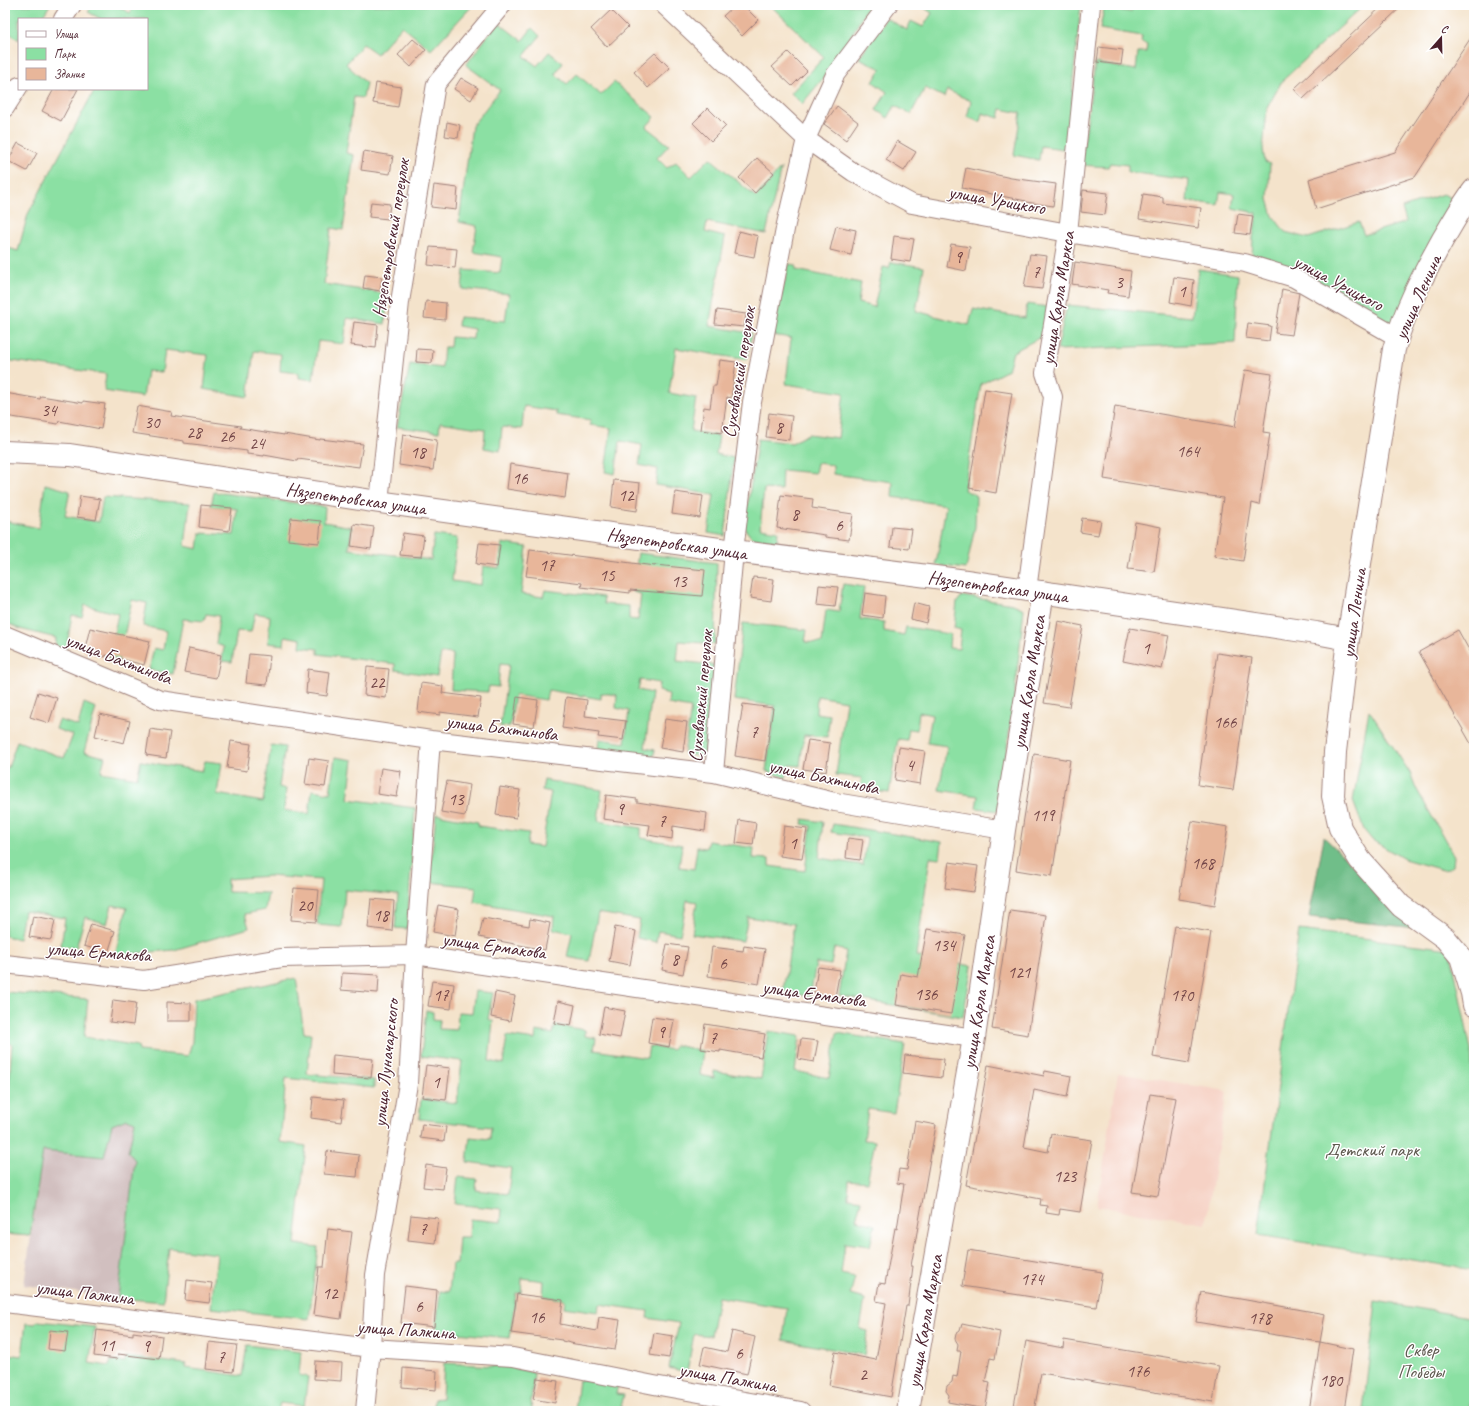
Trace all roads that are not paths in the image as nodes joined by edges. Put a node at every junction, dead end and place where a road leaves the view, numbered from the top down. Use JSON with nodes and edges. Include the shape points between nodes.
{"nodes":[{"id":1,"x":72,"y":5,"type":"edge"},
{"id":2,"x":502,"y":5,"type":"edge"},
{"id":3,"x":664,"y":5,"type":"edge"},
{"id":4,"x":888,"y":5,"type":"edge"},
{"id":5,"x":1092,"y":5,"type":"edge"},
{"id":6,"x":64,"y":18,"type":"edge"},
{"id":7,"x":18,"y":88,"type":"edge"},
{"id":8,"x":5,"y":108,"type":"edge"},
{"id":9,"x":806,"y":139,"type":"junction"},
{"id":10,"x":1474,"y":190,"type":"edge"},
{"id":11,"x":1068,"y":233,"type":"junction"},
{"id":12,"x":1397,"y":337,"type":"junction"},
{"id":13,"x":5,"y":452,"type":"edge"},
{"id":14,"x":379,"y":502,"type":"junction"},
{"id":15,"x":734,"y":551,"type":"junction"},
{"id":16,"x":1035,"y":591,"type":"junction"},
{"id":17,"x":5,"y":635,"type":"edge"},
{"id":18,"x":1348,"y":639,"type":"junction"},
{"id":19,"x":431,"y":740,"type":"junction"},
{"id":20,"x":714,"y":773,"type":"junction"},
{"id":21,"x":1004,"y":830,"type":"junction"},
{"id":22,"x":415,"y":955,"type":"junction"},
{"id":23,"x":5,"y":964,"type":"edge"},
{"id":24,"x":1474,"y":1005,"type":"edge"},
{"id":25,"x":974,"y":1038,"type":"junction"},
{"id":26,"x":5,"y":1303,"type":"edge"},
{"id":27,"x":371,"y":1348,"type":"junction"},
{"id":28,"x":365,"y":1411,"type":"edge"},
{"id":29,"x":801,"y":1411,"type":"edge"},
{"id":30,"x":908,"y":1411,"type":"edge"}],
"edges":[{"from":1,"to":6,"type":"street"},
{"from":2,"to":14,"type":"street","name":"Нязепетровский переулок","via":[[436,84],[400,302]]},
{"from":3,"to":9,"type":"street","name":"улица Урицкого"},
{"from":4,"to":9,"type":"street","name":"Суховязский переулок","via":[[835,75]]},
{"from":5,"to":11,"type":"street","name":"улица Карла Маркса"},
{"from":7,"to":8,"type":"street"},
{"from":9,"to":11,"type":"street","name":"улица Урицкого","via":[[852,172],[912,204]]},
{"from":9,"to":15,"type":"street","name":"Суховязский переулок","via":[[786,224],[752,402]]},
{"from":10,"to":12,"type":"main road","name":"улица Ленина","via":[[1422,275],[1404,314]]},
{"from":11,"to":12,"type":"street","name":"улица Урицкого","via":[[1244,262],[1294,278]]},
{"from":11,"to":16,"type":"street","name":"улица Карла Маркса","via":[[1045,373],[1053,397]]},
{"from":12,"to":18,"type":"main road","name":"улица Ленина"},
{"from":13,"to":14,"type":"main road","name":"Нязепетровская улица","via":[[70,455]]},
{"from":14,"to":15,"type":"main road","name":"Нязепетровская улица"},
{"from":15,"to":16,"type":"main road","name":"Нязепетровская улица"},
{"from":15,"to":20,"type":"street","name":"Суховязский переулок"},
{"from":16,"to":18,"type":"main road","name":"Нязепетровская улица"},
{"from":16,"to":21,"type":"main road","name":"улица Карла Маркса"},
{"from":17,"to":19,"type":"street","name":"улица Бахтинова","via":[[160,700]]},
{"from":18,"to":24,"type":"main road","name":"улица Ленина","via":[[1335,752],[1333,796],[1340,828],[1360,860],[1401,906],[1445,938],[1461,957]]},
{"from":19,"to":20,"type":"street","name":"улица Бахтинова"},
{"from":19,"to":22,"type":"street","name":"улица Луначарского"},
{"from":20,"to":21,"type":"street","name":"улица Бахтинова","via":[[835,802]]},
{"from":21,"to":25,"type":"main road","name":"улица Карла Маркса"},
{"from":22,"to":23,"type":"street","name":"улица Ермакова","via":[[282,958],[144,980]]},
{"from":22,"to":25,"type":"street","name":"улица Ермакова"},
{"from":22,"to":27,"type":"street","name":"улица Луначарского","via":[[408,1084],[375,1275]]},
{"from":25,"to":30,"type":"main road","name":"улица Карла Маркса"},
{"from":26,"to":27,"type":"street","name":"улица Палкина"},
{"from":27,"to":28,"type":"street","name":"улица Луначарского"},
{"from":27,"to":29,"type":"street","name":"улица Палкина","via":[[513,1357]]}]}
